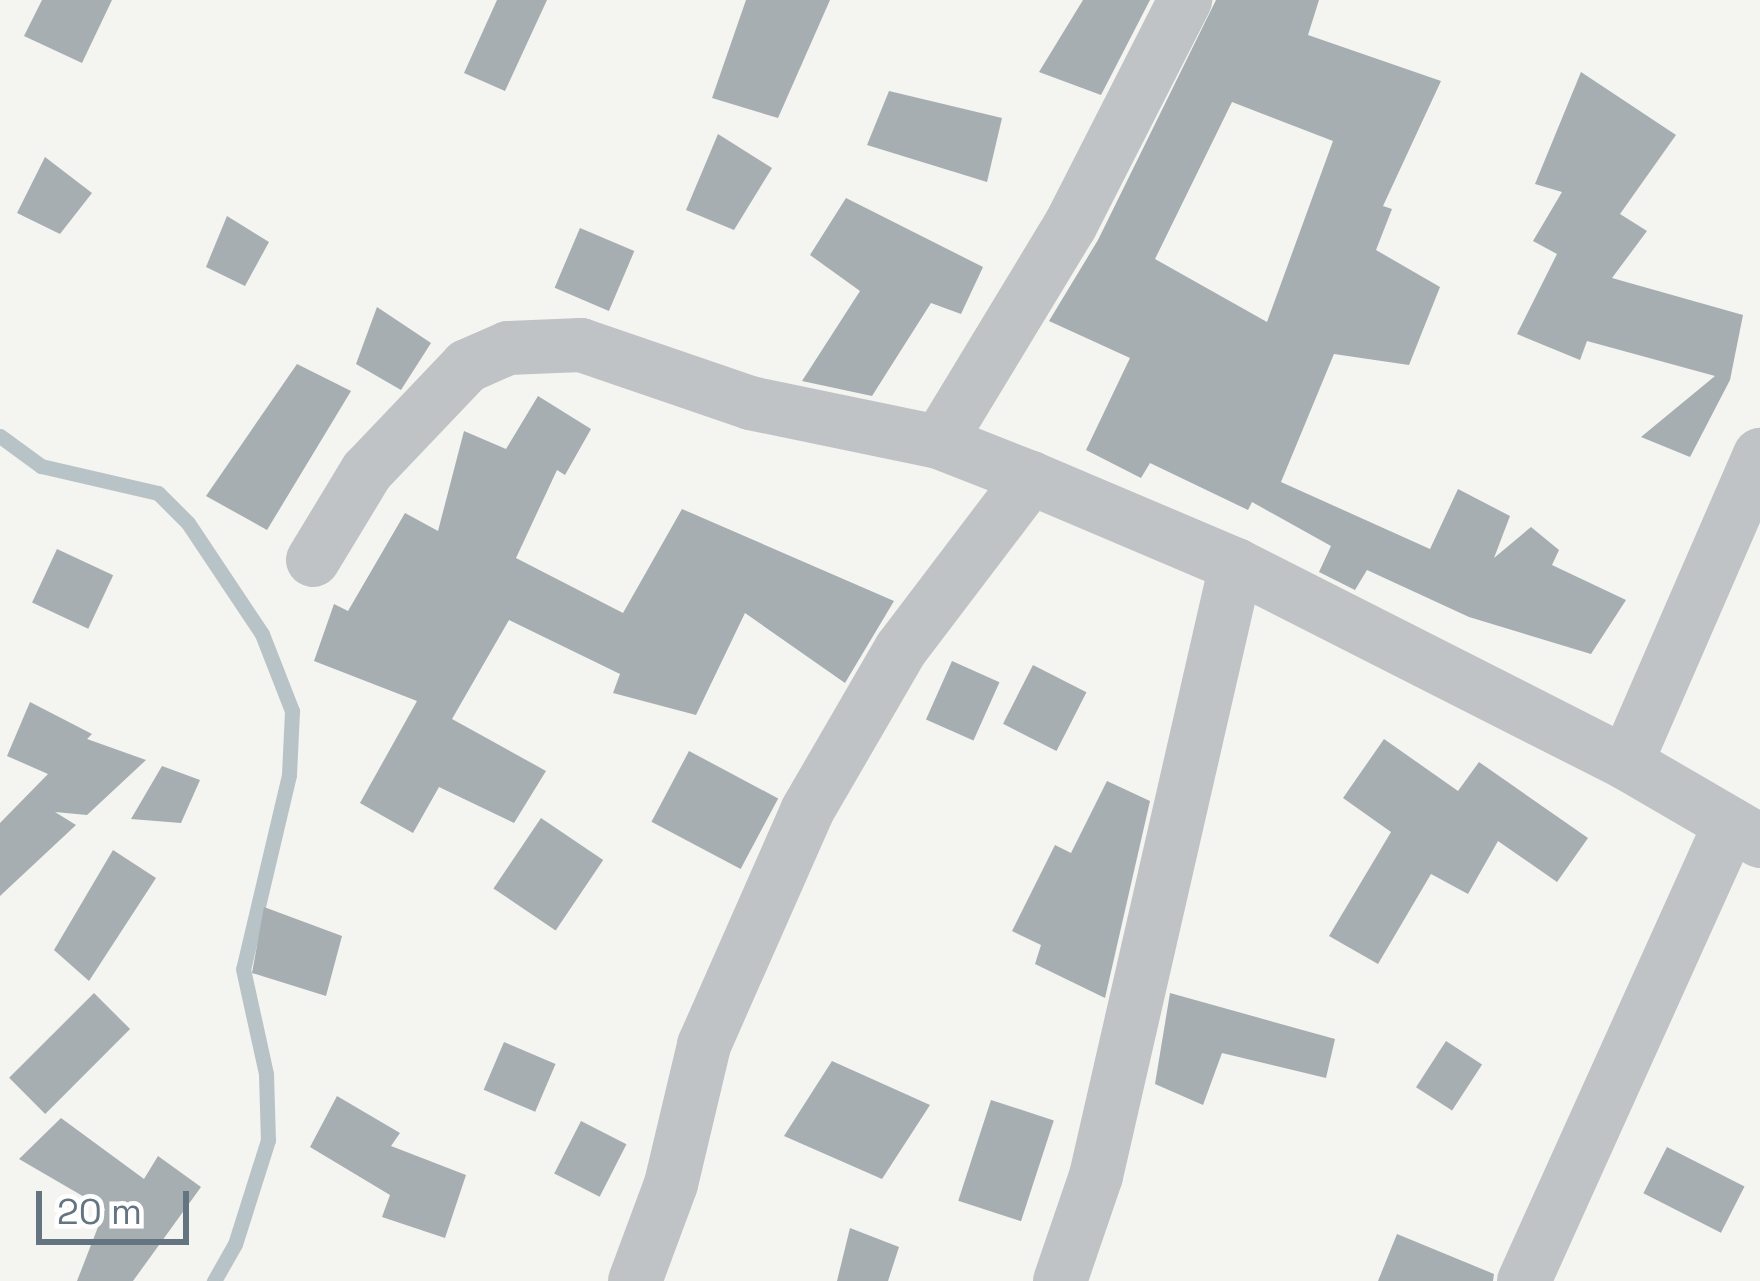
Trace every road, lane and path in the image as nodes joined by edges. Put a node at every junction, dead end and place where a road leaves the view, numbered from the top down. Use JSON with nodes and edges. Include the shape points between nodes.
{"nodes":[{"id":1,"x":1185,"y":0,"type":"edge"},
{"id":2,"x":939,"y":442,"type":"junction"},
{"id":3,"x":1760,"y":455,"type":"edge"},
{"id":4,"x":1031,"y":478,"type":"junction"},
{"id":5,"x":313,"y":560,"type":"dead end"},
{"id":6,"x":1236,"y":565,"type":"junction"},
{"id":7,"x":1626,"y":763,"type":"junction"},
{"id":8,"x":1745,"y":834,"type":"edge"},
{"id":9,"x":634,"y":1281,"type":"edge"},
{"id":10,"x":1060,"y":1281,"type":"edge"},
{"id":11,"x":1524,"y":1281,"type":"edge"}],
"edges":[{"from":1,"to":2,"type":"street","via":[[1070,226]]},
{"from":2,"to":4,"type":"street"},
{"from":2,"to":5,"type":"street","via":[[750,403],[581,345],[508,348],[466,366],[427,403],[367,471]]},
{"from":3,"to":7,"type":"street"},
{"from":4,"to":6,"type":"street"},
{"from":4,"to":9,"type":"street","via":[[901,649],[807,812],[704,1046],[671,1184]]},
{"from":6,"to":7,"type":"street"},
{"from":6,"to":10,"type":"street","via":[[1096,1176]]},
{"from":7,"to":8,"type":"street"},
{"from":8,"to":11,"type":"street"}]}
